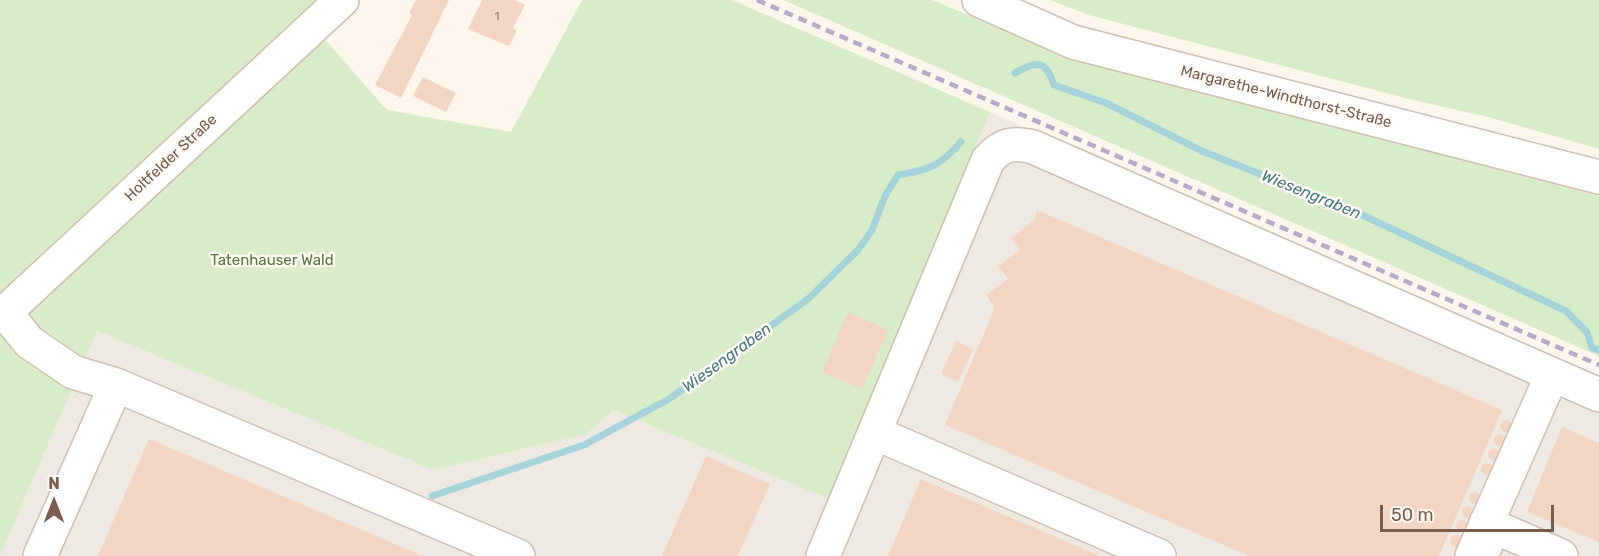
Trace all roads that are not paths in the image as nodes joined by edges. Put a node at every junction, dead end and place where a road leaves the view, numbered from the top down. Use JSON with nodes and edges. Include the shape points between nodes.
{"nodes":[{"id":1,"x":342,"y":0,"type":"edge"},
{"id":2,"x":979,"y":0,"type":"edge"},
{"id":3,"x":1599,"y":177,"type":"edge"},
{"id":4,"x":3,"y":314,"type":"edge"},
{"id":5,"x":1552,"y":375,"type":"junction"},
{"id":6,"x":116,"y":385,"type":"junction"},
{"id":7,"x":1599,"y":395,"type":"edge"},
{"id":8,"x":874,"y":433,"type":"junction"},
{"id":9,"x":1486,"y":524,"type":"junction"},
{"id":10,"x":40,"y":556,"type":"edge"},
{"id":11,"x":518,"y":556,"type":"edge"},
{"id":12,"x":823,"y":556,"type":"edge"},
{"id":13,"x":1159,"y":556,"type":"edge"},
{"id":14,"x":1472,"y":556,"type":"edge"},
{"id":15,"x":1486,"y":556,"type":"edge"},
{"id":16,"x":1561,"y":556,"type":"edge"}],
"edges":[{"from":1,"to":4,"type":"street","name":"Holtfelder Straße"},
{"from":2,"to":3,"type":"street","name":"Margarethe-Windthorst-Straße","via":[[1072,42]]},
{"from":4,"to":6,"type":"street","via":[[29,342],[74,372]]},
{"from":5,"to":7,"type":"street"},
{"from":5,"to":8,"type":"street","via":[[1033,147],[1016,143],[999,147],[988,160]]},
{"from":5,"to":9,"type":"street"},
{"from":6,"to":10,"type":"street"},
{"from":6,"to":11,"type":"street"},
{"from":8,"to":12,"type":"street"},
{"from":8,"to":13,"type":"street"},
{"from":9,"to":14,"type":"street"},
{"from":9,"to":15,"type":"street"},
{"from":9,"to":16,"type":"street"}]}
